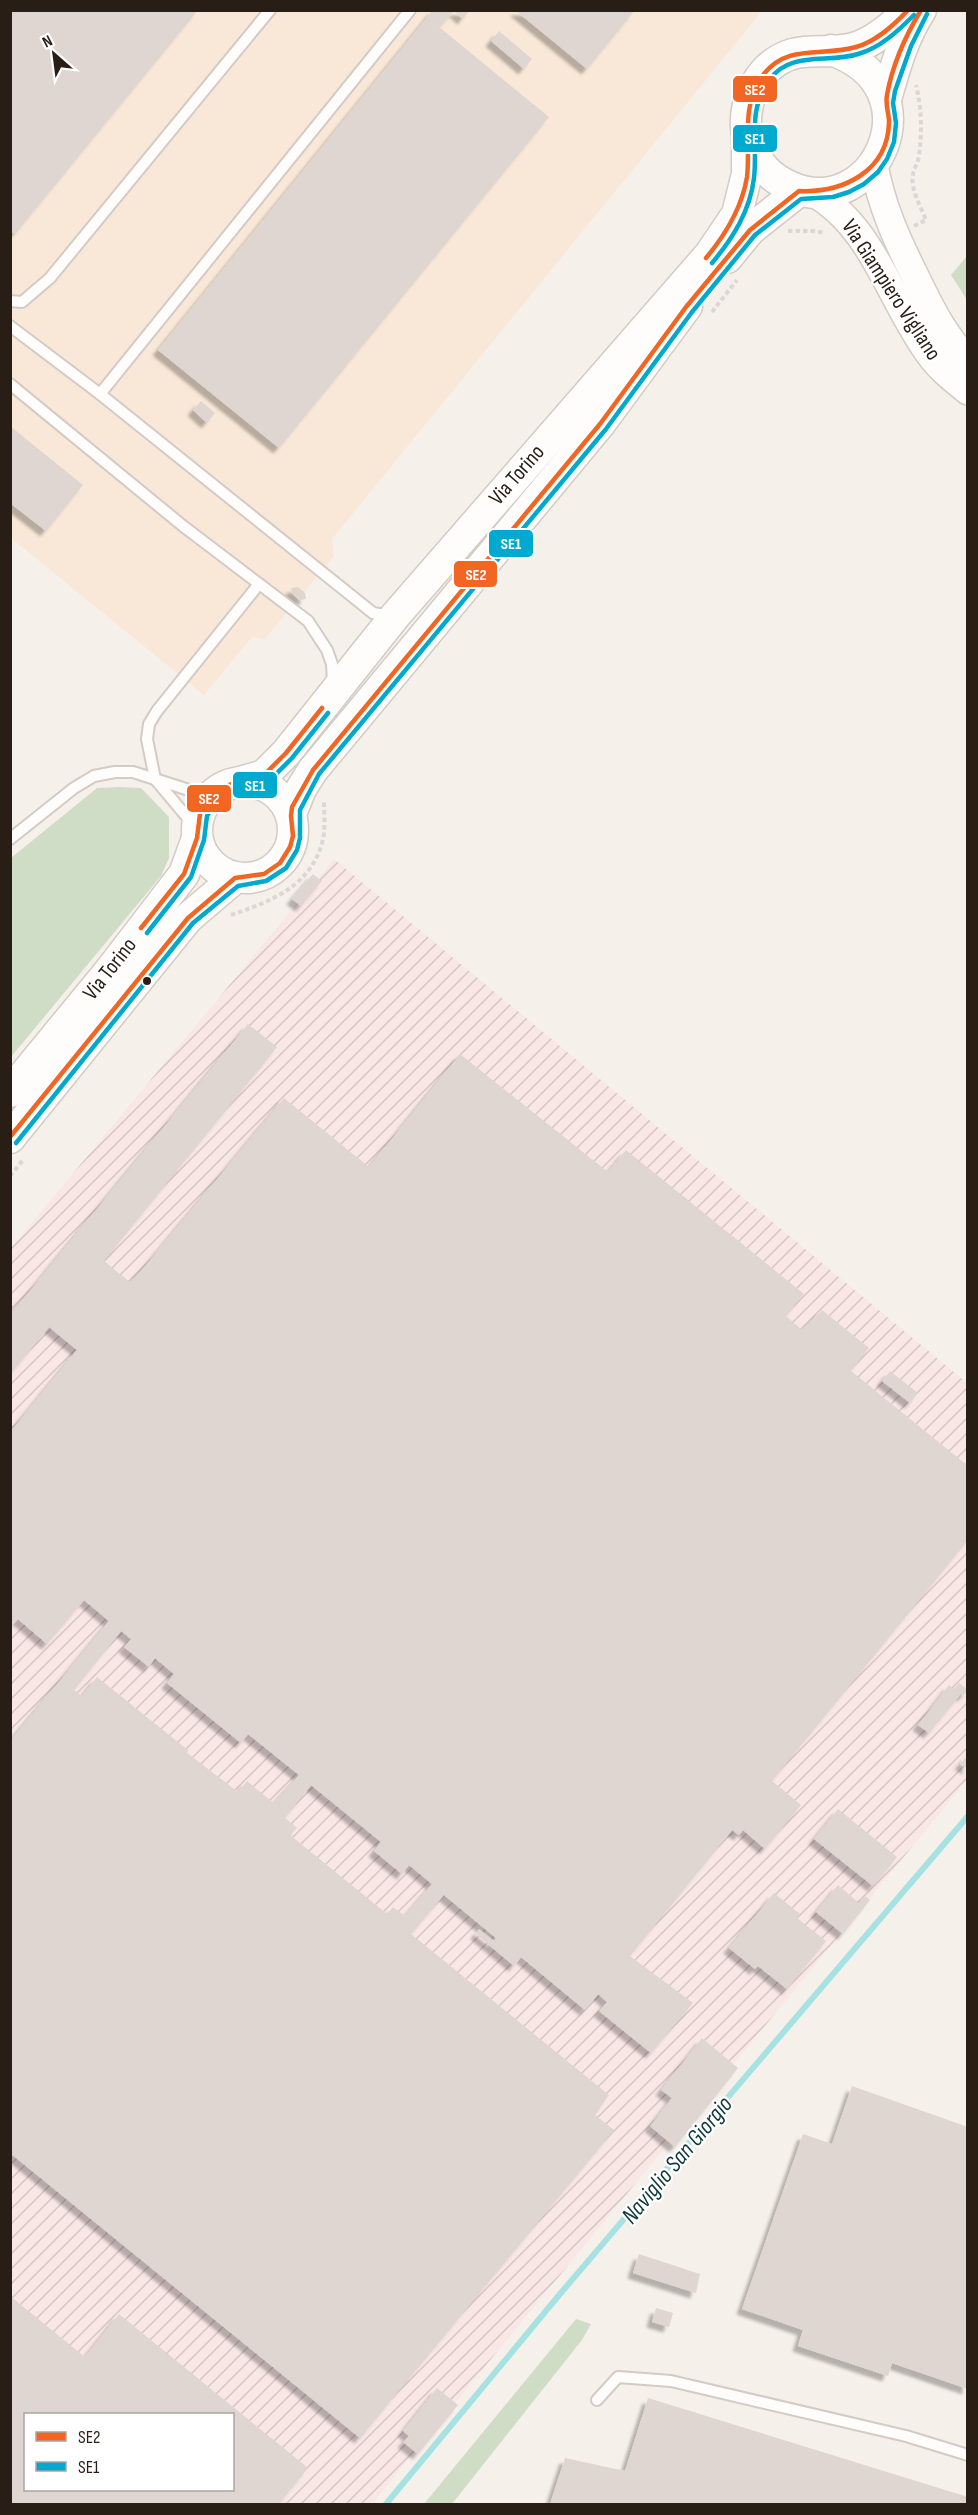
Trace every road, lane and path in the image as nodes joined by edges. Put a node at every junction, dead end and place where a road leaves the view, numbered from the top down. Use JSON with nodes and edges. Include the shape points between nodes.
{"nodes":[{"id":1,"x":270,"y":10,"type":"edge"},
{"id":2,"x":410,"y":10,"type":"edge"},
{"id":3,"x":909,"y":10,"type":"edge"},
{"id":4,"x":921,"y":10,"type":"edge"},
{"id":5,"x":831,"y":50,"type":"junction"},
{"id":6,"x":917,"y":76,"type":"dead end"},
{"id":7,"x":886,"y":99,"type":"junction"},
{"id":8,"x":747,"y":135,"type":"junction"},
{"id":9,"x":874,"y":165,"type":"junction"},
{"id":10,"x":805,"y":191,"type":"junction"},
{"id":11,"x":785,"y":231,"type":"dead end"},
{"id":12,"x":895,"y":235,"type":"junction"},
{"id":13,"x":833,"y":237,"type":"dead end"},
{"id":14,"x":739,"y":278,"type":"dead end"},
{"id":15,"x":10,"y":301,"type":"edge"},
{"id":16,"x":709,"y":315,"type":"dead end"},
{"id":17,"x":10,"y":326,"type":"edge"},
{"id":18,"x":968,"y":360,"type":"edge"},
{"id":19,"x":10,"y":384,"type":"edge"},
{"id":20,"x":968,"y":391,"type":"edge"},
{"id":21,"x":100,"y":394,"type":"junction"},
{"id":22,"x":259,"y":584,"type":"junction"},
{"id":23,"x":395,"y":616,"type":"junction"},
{"id":24,"x":333,"y":694,"type":"junction"},
{"id":25,"x":155,"y":779,"type":"junction"},
{"id":26,"x":233,"y":784,"type":"junction"},
{"id":27,"x":324,"y":796,"type":"dead end"},
{"id":28,"x":291,"y":814,"type":"junction"},
{"id":29,"x":197,"y":833,"type":"junction"},
{"id":30,"x":10,"y":839,"type":"edge"},
{"id":31,"x":235,"y":878,"type":"junction"},
{"id":32,"x":228,"y":916,"type":"dead end"},
{"id":33,"x":10,"y":1092,"type":"edge"},
{"id":34,"x":18,"y":1148,"type":"edge"},
{"id":35,"x":10,"y":1176,"type":"edge"},
{"id":36,"x":597,"y":2400,"type":"dead end"},
{"id":37,"x":968,"y":2455,"type":"edge"}],
"edges":[{"from":1,"to":15,"type":"lane","via":[[50,278],[22,302]]},
{"from":2,"to":21,"type":"lane"},
{"from":3,"to":5,"type":"main road","via":[[868,42],[855,48]]},
{"from":4,"to":7,"type":"main road","via":[[900,51]]},
{"from":5,"to":7,"type":"main road","via":[[865,67]]},
{"from":5,"to":8,"type":"main road","via":[[807,50],[785,57],[766,70],[753,90],[746,112]]},
{"from":6,"to":12,"type":"path","via":[[922,125],[919,159],[912,175],[926,220]]},
{"from":7,"to":9,"type":"main road","via":[[889,122],[885,145]]},
{"from":8,"to":10,"type":"main road","via":[[753,154],[765,170],[780,183]]},
{"from":8,"to":23,"type":"main road","name":"Via Torino","via":[[747,174],[737,214],[710,254]]},
{"from":9,"to":10,"type":"main road","via":[[843,188]]},
{"from":9,"to":12,"type":"street","name":"Via Giampiero Vigliano","via":[[881,199]]},
{"from":10,"to":20,"type":"street","name":"Via Giampiero Vigliano","via":[[834,207],[852,224],[928,353]]},
{"from":10,"to":28,"type":"main road","name":"Via Torino","via":[[750,230],[686,307],[600,424],[313,770]]},
{"from":11,"to":13,"type":"path","via":[[820,232]]},
{"from":12,"to":18,"type":"street","name":"Via Giampiero Vigliano","via":[[935,318]]},
{"from":14,"to":16,"type":"path"},
{"from":17,"to":21,"type":"lane"},
{"from":19,"to":22,"type":"lane"},
{"from":21,"to":23,"type":"lane","via":[[373,613]]},
{"from":22,"to":24,"type":"lane","via":[[308,621],[320,636],[333,664]]},
{"from":22,"to":25,"type":"lane","via":[[149,724],[147,740]]},
{"from":23,"to":24,"type":"main road","name":"Via Torino"},
{"from":24,"to":26,"type":"main road","name":"Via Torino","via":[[264,775]]},
{"from":25,"to":26,"type":"lane","via":[[203,791]]},
{"from":25,"to":29,"type":"lane"},
{"from":25,"to":30,"type":"lane","via":[[133,772],[94,776]]},
{"from":26,"to":28,"type":"main road","via":[[249,782],[270,789],[279,795]]},
{"from":26,"to":29,"type":"main road","via":[[208,799]]},
{"from":27,"to":32,"type":"path","via":[[322,845],[300,880],[267,902]]},
{"from":28,"to":31,"type":"main road","via":[[292,843],[280,864],[255,878]]},
{"from":29,"to":31,"type":"main road","via":[[203,855],[211,865]]},
{"from":29,"to":33,"type":"main road","name":"Via Torino","via":[[184,874]]},
{"from":31,"to":34,"type":"main road","name":"Via Torino","via":[[188,918]]},
{"from":34,"to":35,"type":"path"},
{"from":36,"to":37,"type":"lane","via":[[618,2377],[671,2381],[906,2436]]}]}
